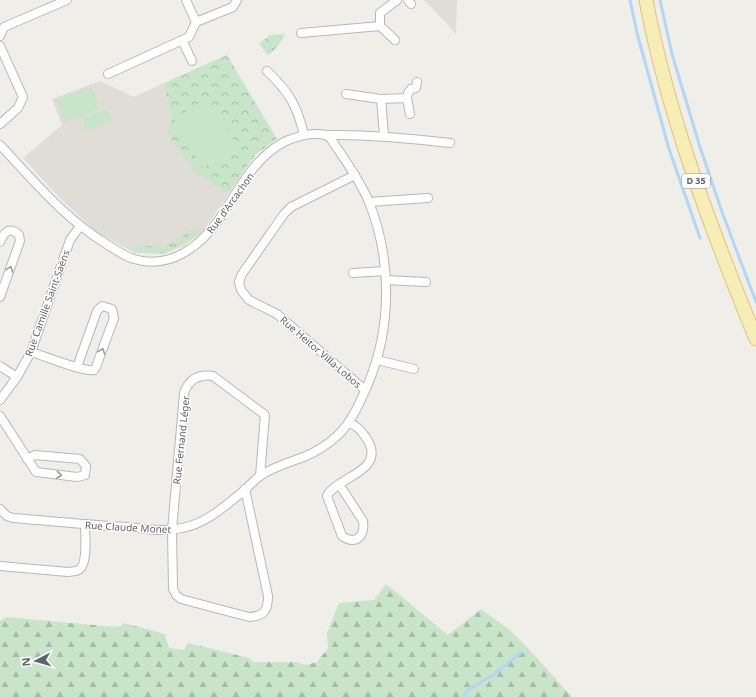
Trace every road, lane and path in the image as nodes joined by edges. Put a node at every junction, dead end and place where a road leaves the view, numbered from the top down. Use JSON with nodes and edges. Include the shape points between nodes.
{"nodes":[{"id":1,"x":67,"y":0,"type":"edge"},
{"id":2,"x":186,"y":0,"type":"edge"},
{"id":3,"x":237,"y":0,"type":"edge"},
{"id":4,"x":397,"y":0,"type":"edge"},
{"id":5,"x":646,"y":0,"type":"edge"},
{"id":6,"x":196,"y":22,"type":"junction"},
{"id":7,"x":380,"y":26,"type":"junction"},
{"id":8,"x":301,"y":33,"type":"dead end"},
{"id":9,"x":0,"y":36,"type":"edge"},
{"id":10,"x":182,"y":40,"type":"junction"},
{"id":11,"x":395,"y":40,"type":"dead end"},
{"id":12,"x":0,"y":46,"type":"edge"},
{"id":13,"x":192,"y":61,"type":"dead end"},
{"id":14,"x":268,"y":71,"type":"dead end"},
{"id":15,"x":108,"y":74,"type":"dead end"},
{"id":16,"x":416,"y":82,"type":"dead end"},
{"id":17,"x":346,"y":94,"type":"dead end"},
{"id":18,"x":382,"y":98,"type":"junction"},
{"id":19,"x":408,"y":98,"type":"junction"},
{"id":20,"x":410,"y":114,"type":"dead end"},
{"id":21,"x":0,"y":124,"type":"edge"},
{"id":22,"x":304,"y":135,"type":"junction"},
{"id":23,"x":326,"y":135,"type":"junction"},
{"id":24,"x":384,"y":135,"type":"junction"},
{"id":25,"x":450,"y":143,"type":"dead end"},
{"id":26,"x":0,"y":145,"type":"edge"},
{"id":27,"x":355,"y":175,"type":"junction"},
{"id":28,"x":428,"y":198,"type":"dead end"},
{"id":29,"x":369,"y":202,"type":"junction"},
{"id":30,"x":80,"y":226,"type":"junction"},
{"id":31,"x":0,"y":242,"type":"edge"},
{"id":32,"x":385,"y":271,"type":"junction"},
{"id":33,"x":353,"y":274,"type":"dead end"},
{"id":34,"x":386,"y":280,"type":"junction"},
{"id":35,"x":426,"y":282,"type":"dead end"},
{"id":36,"x":0,"y":297,"type":"edge"},
{"id":37,"x":756,"y":339,"type":"edge"},
{"id":38,"x":31,"y":352,"type":"junction"},
{"id":39,"x":377,"y":360,"type":"junction"},
{"id":40,"x":0,"y":366,"type":"edge"},
{"id":41,"x":77,"y":367,"type":"junction"},
{"id":42,"x":414,"y":369,"type":"dead end"},
{"id":43,"x":17,"y":377,"type":"junction"},
{"id":44,"x":365,"y":390,"type":"junction"},
{"id":45,"x":0,"y":400,"type":"edge"},
{"id":46,"x":0,"y":416,"type":"edge"},
{"id":47,"x":349,"y":422,"type":"junction"},
{"id":48,"x":27,"y":459,"type":"junction"},
{"id":49,"x":260,"y":476,"type":"junction"},
{"id":50,"x":339,"y":484,"type":"junction"},
{"id":51,"x":245,"y":489,"type":"junction"},
{"id":52,"x":0,"y":509,"type":"edge"},
{"id":53,"x":85,"y":524,"type":"junction"},
{"id":54,"x":172,"y":530,"type":"junction"},
{"id":55,"x":0,"y":566,"type":"edge"}],
"edges":[{"from":1,"to":9,"type":"street","via":[[4,27]]},
{"from":2,"to":6,"type":"street"},
{"from":3,"to":6,"type":"street","via":[[233,7]]},
{"from":4,"to":7,"type":"street","via":[[380,13]]},
{"from":5,"to":37,"type":"main road","number":"D 35","via":[[690,164]]},
{"from":6,"to":10,"type":"street","via":[[189,37]]},
{"from":7,"to":8,"type":"street"},
{"from":7,"to":11,"type":"street"},
{"from":10,"to":13,"type":"street"},
{"from":10,"to":15,"type":"street"},
{"from":12,"to":21,"type":"street","via":[[23,97],[18,108]]},
{"from":14,"to":22,"type":"street","via":[[293,101]]},
{"from":16,"to":19,"type":"street","via":[[416,88],[411,89]]},
{"from":17,"to":18,"type":"street"},
{"from":18,"to":19,"type":"street"},
{"from":18,"to":24,"type":"street"},
{"from":19,"to":20,"type":"street"},
{"from":22,"to":23,"type":"street","name":"Rue d'Arcachon"},
{"from":22,"to":30,"type":"street","name":"Rue d'Arcachon","via":[[277,146],[265,155],[210,231],[181,256],[159,261],[136,260]]},
{"from":23,"to":24,"type":"street","name":"Rue d'Arcachon"},
{"from":23,"to":27,"type":"street","name":"Rue Claude Monet"},
{"from":24,"to":25,"type":"street","name":"Rue d'Arcachon"},
{"from":26,"to":30,"type":"street","name":"Rue d'Arcachon","via":[[61,210]]},
{"from":27,"to":29,"type":"street","name":"Rue Claude Monet"},
{"from":27,"to":44,"type":"street","name":"Rue Heitor Villa-Lobos","via":[[284,214],[239,282],[241,290],[250,300],[277,314]]},
{"from":28,"to":29,"type":"street"},
{"from":29,"to":32,"type":"street","name":"Rue Claude Monet"},
{"from":30,"to":38,"type":"street","name":"Rue Camille Saint-Saëns","via":[[70,240]]},
{"from":36,"to":31,"type":"street","one_way":true,"via":[[20,241],[19,235],[7,231]]},
{"from":32,"to":33,"type":"street"},
{"from":32,"to":34,"type":"street","name":"Rue Claude Monet"},
{"from":34,"to":35,"type":"street"},
{"from":34,"to":39,"type":"street","name":"Rue Claude Monet","via":[[385,322]]},
{"from":38,"to":41,"type":"street"},
{"from":38,"to":43,"type":"street","name":"Rue Camille Saint-Saëns"},
{"from":39,"to":42,"type":"street"},
{"from":39,"to":44,"type":"street","name":"Rue Claude Monet"},
{"from":40,"to":43,"type":"street"},
{"from":41,"to":41,"type":"street","one_way":true,"via":[[90,371],[96,367],[114,318],[112,309],[102,306],[97,311]]},
{"from":43,"to":45,"type":"street","name":"Rue Camille Saint-Saëns"},
{"from":44,"to":47,"type":"street","name":"Rue Claude Monet"},
{"from":46,"to":48,"type":"street"},
{"from":47,"to":49,"type":"street","name":"Rue Claude Monet","via":[[338,435],[320,449]]},
{"from":47,"to":50,"type":"street","via":[[356,425],[369,443],[371,457],[368,465]]},
{"from":48,"to":48,"type":"street","one_way":true,"via":[[36,472],[77,477],[84,475],[86,466],[80,459],[35,455]]},
{"from":49,"to":51,"type":"street","name":"Rue Claude Monet"},
{"from":49,"to":54,"type":"street","name":"Rue Fernand Léger","via":[[265,415],[220,380],[213,376],[198,376],[187,386],[184,393]]},
{"from":50,"to":50,"type":"street","via":[[331,489],[327,496],[342,536],[347,540],[353,540],[363,533],[363,521]]},
{"from":51,"to":54,"type":"street","name":"Rue Claude Monet","via":[[204,521]]},
{"from":51,"to":54,"type":"street","via":[[268,596],[264,614],[249,617],[181,599],[176,595],[172,582]]},
{"from":52,"to":53,"type":"street","name":"Rue Claude Monet","via":[[7,516],[14,518]]},
{"from":53,"to":54,"type":"street","name":"Rue Claude Monet"},
{"from":53,"to":55,"type":"street","via":[[84,557],[80,569],[68,572]]}]}
